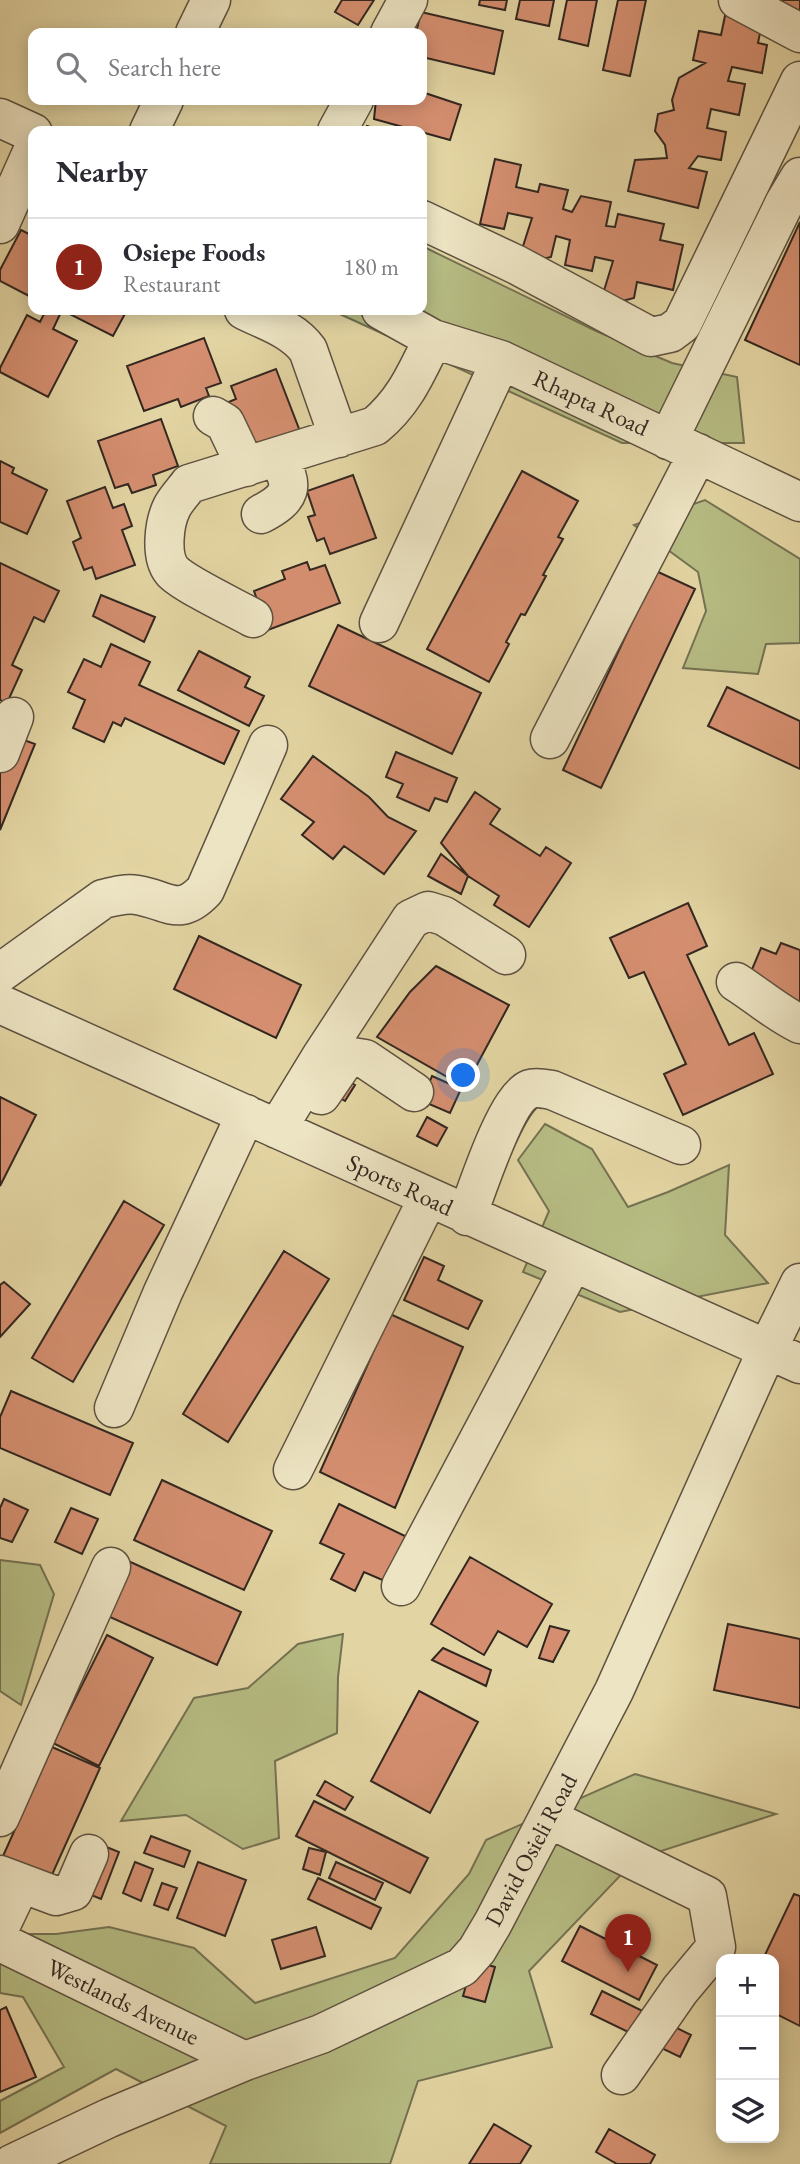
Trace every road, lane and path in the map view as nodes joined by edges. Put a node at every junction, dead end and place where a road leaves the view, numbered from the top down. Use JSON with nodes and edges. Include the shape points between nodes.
{"nodes":[{"id":1,"x":211,"y":0,"type":"edge"},
{"id":2,"x":408,"y":0,"type":"edge"},
{"id":3,"x":738,"y":0,"type":"edge"},
{"id":4,"x":197,"y":28,"type":"edge"},
{"id":5,"x":393,"y":28,"type":"edge"},
{"id":6,"x":800,"y":33,"type":"edge"},
{"id":7,"x":800,"y":80,"type":"edge"},
{"id":8,"x":162,"y":105,"type":"edge"},
{"id":9,"x":351,"y":105,"type":"edge"},
{"id":10,"x":0,"y":118,"type":"edge"},
{"id":11,"x":151,"y":126,"type":"edge"},
{"id":12,"x":340,"y":126,"type":"edge"},
{"id":13,"x":28,"y":131,"type":"edge"},
{"id":14,"x":28,"y":162,"type":"edge"},
{"id":15,"x":800,"y":177,"type":"edge"},
{"id":16,"x":12,"y":202,"type":"edge"},
{"id":17,"x":427,"y":222,"type":"edge"},
{"id":18,"x":254,"y":315,"type":"edge"},
{"id":19,"x":390,"y":315,"type":"edge"},
{"id":20,"x":433,"y":340,"type":"junction"},
{"id":21,"x":501,"y":360,"type":"junction"},
{"id":22,"x":213,"y":416,"type":"dead end"},
{"id":23,"x":339,"y":438,"type":"junction"},
{"id":24,"x":683,"y":446,"type":"junction"},
{"id":25,"x":261,"y":462,"type":"junction"},
{"id":26,"x":800,"y":502,"type":"edge"},
{"id":27,"x":261,"y":514,"type":"dead end"},
{"id":28,"x":253,"y":618,"type":"dead end"},
{"id":29,"x":379,"y":623,"type":"dead end"},
{"id":30,"x":15,"y":717,"type":"dead end"},
{"id":31,"x":550,"y":739,"type":"dead end"},
{"id":32,"x":268,"y":745,"type":"dead end"},
{"id":33,"x":0,"y":753,"type":"edge"},
{"id":34,"x":506,"y":955,"type":"dead end"},
{"id":35,"x":736,"y":982,"type":"dead end"},
{"id":36,"x":3,"y":1004,"type":"edge"},
{"id":37,"x":800,"y":1024,"type":"edge"},
{"id":38,"x":414,"y":1092,"type":"dead end"},
{"id":39,"x":273,"y":1126,"type":"junction"},
{"id":40,"x":681,"y":1145,"type":"dead end"},
{"id":41,"x":428,"y":1198,"type":"junction"},
{"id":42,"x":467,"y":1216,"type":"junction"},
{"id":43,"x":573,"y":1262,"type":"junction"},
{"id":44,"x":800,"y":1283,"type":"edge"},
{"id":45,"x":784,"y":1356,"type":"edge"},
{"id":46,"x":114,"y":1408,"type":"dead end"},
{"id":47,"x":293,"y":1470,"type":"dead end"},
{"id":48,"x":111,"y":1567,"type":"dead end"},
{"id":49,"x":401,"y":1586,"type":"dead end"},
{"id":50,"x":0,"y":1817,"type":"edge"},
{"id":51,"x":548,"y":1818,"type":"junction"},
{"id":52,"x":89,"y":1854,"type":"dead end"},
{"id":53,"x":11,"y":1879,"type":"edge"},
{"id":54,"x":0,"y":1927,"type":"edge"},
{"id":55,"x":0,"y":1942,"type":"edge"},
{"id":56,"x":245,"y":2061,"type":"junction"},
{"id":57,"x":621,"y":2075,"type":"dead end"},
{"id":58,"x":67,"y":2151,"type":"edge"},
{"id":59,"x":12,"y":2164,"type":"edge"}],
"edges":[{"from":1,"to":4,"type":"street"},
{"from":2,"to":5,"type":"street"},
{"from":3,"to":6,"type":"street"},
{"from":7,"to":17,"type":"street","via":[[682,324],[670,333],[651,337]]},
{"from":8,"to":11,"type":"street"},
{"from":9,"to":12,"type":"street"},
{"from":10,"to":13,"type":"street"},
{"from":14,"to":16,"type":"street"},
{"from":15,"to":24,"type":"street","via":[[785,202]]},
{"from":18,"to":23,"type":"street","via":[[290,332],[308,350]]},
{"from":19,"to":20,"type":"street","name":"Rhapta Road"},
{"from":20,"to":21,"type":"street","name":"Rhapta Road"},
{"from":20,"to":23,"type":"street","via":[[393,411],[375,426]]},
{"from":21,"to":24,"type":"street","name":"Rhapta Road"},
{"from":21,"to":29,"type":"street"},
{"from":22,"to":25,"type":"street"},
{"from":23,"to":25,"type":"street"},
{"from":24,"to":26,"type":"street","name":"Rhapta Road"},
{"from":24,"to":31,"type":"street"},
{"from":25,"to":27,"type":"street","via":[[288,474],[289,485],[279,502]]},
{"from":25,"to":28,"type":"street","via":[[189,484],[172,506],[165,546],[167,562],[178,575]]},
{"from":30,"to":33,"type":"street"},
{"from":32,"to":36,"type":"street","via":[[205,890],[194,901],[177,907],[137,894],[103,899]]},
{"from":34,"to":39,"type":"street","via":[[444,916],[428,911],[411,919]]},
{"from":35,"to":37,"type":"street"},
{"from":36,"to":39,"type":"street","name":"Sports Road"},
{"from":38,"to":39,"type":"street","via":[[365,1059],[352,1057]]},
{"from":39,"to":41,"type":"street","name":"Sports Road"},
{"from":39,"to":46,"type":"street","via":[[163,1292]]},
{"from":40,"to":42,"type":"street","via":[[552,1090],[531,1088],[518,1098],[506,1118]]},
{"from":41,"to":42,"type":"street","name":"Sports Road"},
{"from":41,"to":47,"type":"street"},
{"from":42,"to":43,"type":"street","name":"Sports Road"},
{"from":43,"to":45,"type":"street","name":"Sports Road"},
{"from":43,"to":49,"type":"street"},
{"from":44,"to":45,"type":"street","name":"David Osieli Road"},
{"from":45,"to":51,"type":"street","name":"David Osieli Road"},
{"from":48,"to":50,"type":"street"},
{"from":51,"to":56,"type":"street","name":"David Osieli Road","via":[[493,1923],[462,1967],[321,2034]]},
{"from":51,"to":57,"type":"street","via":[[707,1896],[716,1947]]},
{"from":52,"to":53,"type":"street","via":[[73,1891],[65,1895],[56,1896]]},
{"from":53,"to":54,"type":"street"},
{"from":55,"to":56,"type":"street","name":"Westlands Avenue"},
{"from":56,"to":58,"type":"street","name":"David Osieli Road"},
{"from":58,"to":59,"type":"street","name":"David Osieli Road"}]}
